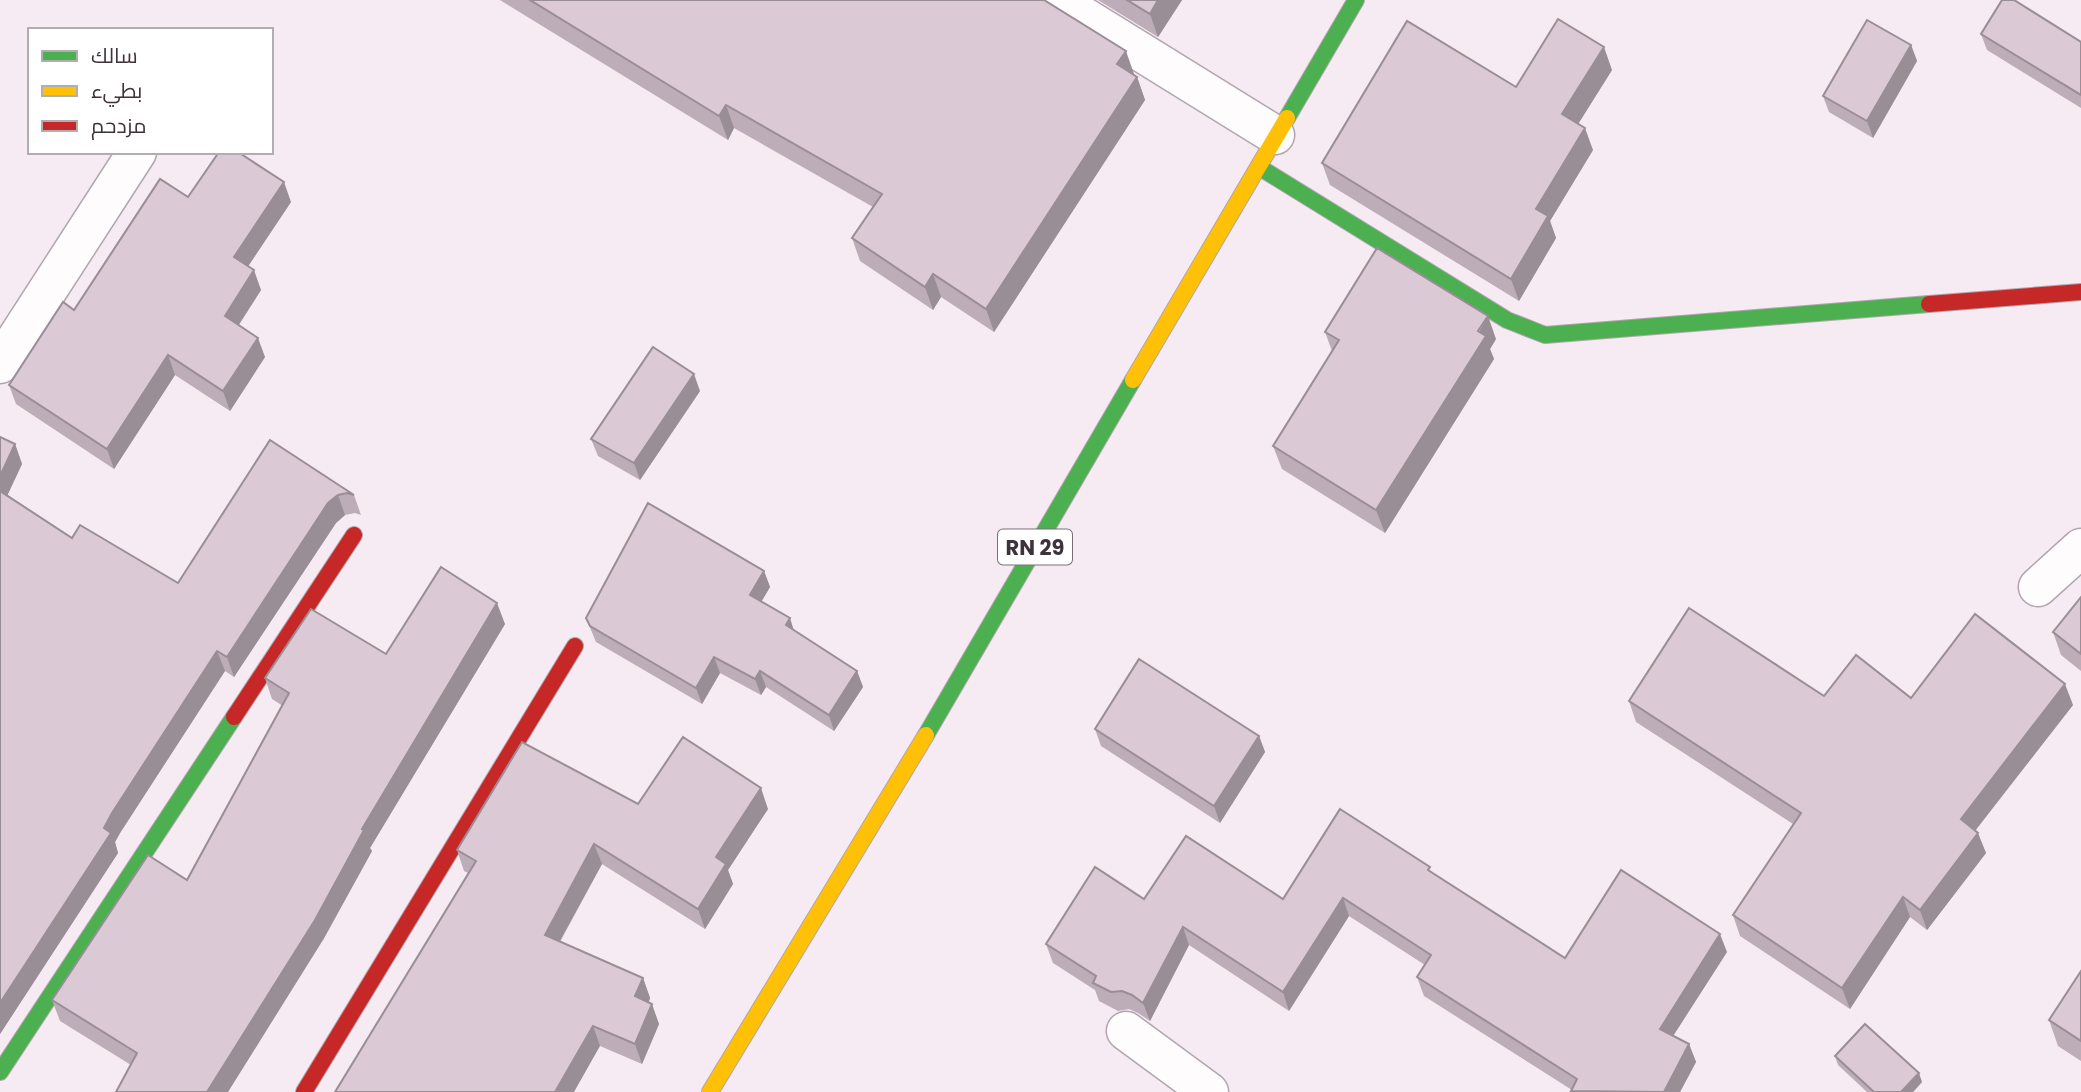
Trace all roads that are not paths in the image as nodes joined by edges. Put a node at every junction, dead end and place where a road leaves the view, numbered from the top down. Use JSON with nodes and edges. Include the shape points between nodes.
{"nodes":[{"id":1,"x":1058,"y":0,"type":"edge"},
{"id":2,"x":1356,"y":0,"type":"edge"},
{"id":3,"x":1267,"y":151,"type":"junction"},
{"id":4,"x":136,"y":154,"type":"edge"},
{"id":5,"x":2081,"y":292,"type":"edge"},
{"id":6,"x":0,"y":364,"type":"edge"},
{"id":7,"x":354,"y":536,"type":"dead end"},
{"id":8,"x":2081,"y":548,"type":"edge"},
{"id":9,"x":2038,"y":587,"type":"dead end"},
{"id":10,"x":575,"y":646,"type":"dead end"},
{"id":11,"x":1126,"y":1031,"type":"dead end"},
{"id":12,"x":0,"y":1072,"type":"edge"},
{"id":13,"x":304,"y":1092,"type":"edge"},
{"id":14,"x":710,"y":1092,"type":"edge"},
{"id":15,"x":1209,"y":1092,"type":"edge"}],
"edges":[{"from":1,"to":3,"type":"street"},
{"from":2,"to":3,"type":"street","number":"RN 29"},
{"from":3,"to":5,"type":"street","via":[[1507,320],[1545,335]]},
{"from":3,"to":14,"type":"street","number":"RN 29","via":[[858,850]]},
{"from":4,"to":6,"type":"street"},
{"from":7,"to":12,"type":"street"},
{"from":8,"to":9,"type":"street"},
{"from":10,"to":13,"type":"street"},
{"from":11,"to":15,"type":"street"}]}
